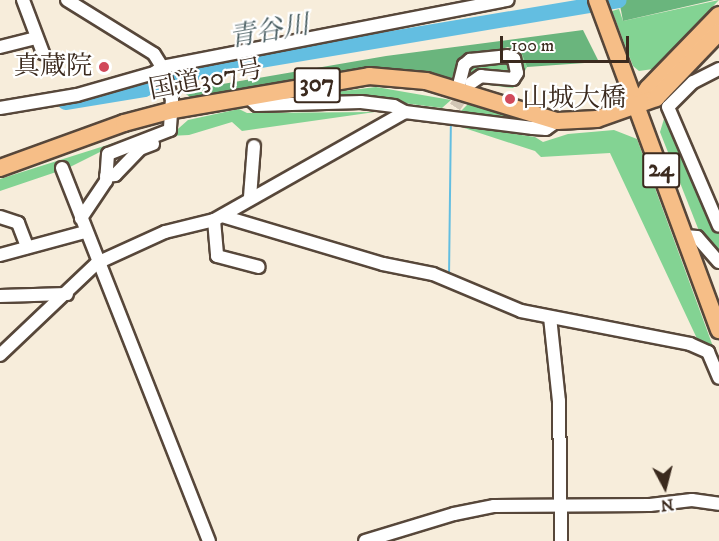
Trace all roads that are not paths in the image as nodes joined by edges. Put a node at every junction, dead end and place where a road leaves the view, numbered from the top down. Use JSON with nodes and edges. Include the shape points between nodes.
{"nodes":[{"id":1,"x":23,"y":0,"type":"edge"},
{"id":2,"x":67,"y":0,"type":"edge"},
{"id":3,"x":508,"y":0,"type":"edge"},
{"id":4,"x":597,"y":0,"type":"edge"},
{"id":5,"x":719,"y":15,"type":"edge"},
{"id":6,"x":719,"y":33,"type":"edge"},
{"id":7,"x":36,"y":38,"type":"junction"},
{"id":8,"x":0,"y":47,"type":"edge"},
{"id":9,"x":43,"y":53,"type":"dead end"},
{"id":10,"x":719,"y":69,"type":"edge"},
{"id":11,"x":164,"y":71,"type":"junction"},
{"id":12,"x":652,"y":93,"type":"junction"},
{"id":13,"x":248,"y":97,"type":"junction"},
{"id":14,"x":172,"y":104,"type":"junction"},
{"id":15,"x":637,"y":105,"type":"junction"},
{"id":16,"x":0,"y":108,"type":"edge"},
{"id":17,"x":405,"y":111,"type":"junction"},
{"id":18,"x":556,"y":121,"type":"junction"},
{"id":19,"x":170,"y":140,"type":"dead end"},
{"id":20,"x":254,"y":146,"type":"dead end"},
{"id":21,"x":0,"y":168,"type":"edge"},
{"id":22,"x":62,"y":168,"type":"dead end"},
{"id":23,"x":106,"y":176,"type":"junction"},
{"id":24,"x":250,"y":197,"type":"junction"},
{"id":25,"x":0,"y":217,"type":"edge"},
{"id":26,"x":81,"y":218,"type":"junction"},
{"id":27,"x":218,"y":218,"type":"junction"},
{"id":28,"x":719,"y":226,"type":"edge"},
{"id":29,"x":85,"y":232,"type":"junction"},
{"id":30,"x":685,"y":236,"type":"junction"},
{"id":31,"x":27,"y":247,"type":"junction"},
{"id":32,"x":0,"y":255,"type":"edge"},
{"id":33,"x":719,"y":262,"type":"edge"},
{"id":34,"x":97,"y":263,"type":"junction"},
{"id":35,"x":259,"y":267,"type":"dead end"},
{"id":36,"x":68,"y":294,"type":"junction"},
{"id":37,"x":0,"y":296,"type":"edge"},
{"id":38,"x":550,"y":317,"type":"junction"},
{"id":39,"x":719,"y":330,"type":"edge"},
{"id":40,"x":0,"y":355,"type":"edge"},
{"id":41,"x":719,"y":378,"type":"edge"},
{"id":42,"x":560,"y":504,"type":"junction"},
{"id":43,"x":719,"y":504,"type":"edge"},
{"id":44,"x":209,"y":541,"type":"edge"},
{"id":45,"x":365,"y":541,"type":"edge"},
{"id":46,"x":561,"y":541,"type":"edge"}],
"edges":[{"from":1,"to":7,"type":"street"},
{"from":2,"to":11,"type":"street","via":[[154,54]]},
{"from":3,"to":11,"type":"street"},
{"from":4,"to":15,"type":"highway","number":"24"},
{"from":5,"to":12,"type":"highway"},
{"from":6,"to":12,"type":"highway"},
{"from":7,"to":8,"type":"street"},
{"from":7,"to":9,"type":"street"},
{"from":10,"to":28,"type":"street","via":[[693,82],[668,107]]},
{"from":11,"to":14,"type":"street"},
{"from":11,"to":16,"type":"street","via":[[77,95]]},
{"from":12,"to":15,"type":"highway"},
{"from":13,"to":14,"type":"highway","name":"国道307号","number":"307"},
{"from":13,"to":17,"type":"street","via":[[257,105],[361,102]]},
{"from":13,"to":18,"type":"highway","name":"国道307号","number":"307","via":[[369,76],[393,76],[465,86]]},
{"from":14,"to":21,"type":"highway","name":"国道307号","number":"307"},
{"from":14,"to":23,"type":"street","via":[[170,130],[108,154]]},
{"from":15,"to":18,"type":"highway","name":"国道307号","number":"307","via":[[597,119]]},
{"from":15,"to":30,"type":"highway","number":"24"},
{"from":17,"to":18,"type":"street","via":[[451,111],[546,129]]},
{"from":17,"to":24,"type":"street"},
{"from":19,"to":23,"type":"street","via":[[140,149],[115,175]]},
{"from":20,"to":24,"type":"street"},
{"from":22,"to":26,"type":"street"},
{"from":23,"to":26,"type":"street"},
{"from":24,"to":27,"type":"street"},
{"from":25,"to":31,"type":"street","via":[[18,223]]},
{"from":26,"to":29,"type":"street"},
{"from":27,"to":34,"type":"street","via":[[165,232]]},
{"from":27,"to":35,"type":"street","via":[[218,256]]},
{"from":27,"to":38,"type":"street","via":[[433,274],[498,304]]},
{"from":29,"to":31,"type":"street"},
{"from":29,"to":34,"type":"street"},
{"from":30,"to":33,"type":"street","via":[[697,237]]},
{"from":30,"to":39,"type":"highway","number":"24"},
{"from":31,"to":32,"type":"street"},
{"from":34,"to":36,"type":"street"},
{"from":34,"to":44,"type":"street"},
{"from":36,"to":37,"type":"street"},
{"from":36,"to":40,"type":"street"},
{"from":38,"to":41,"type":"street","via":[[690,344],[708,352]]},
{"from":38,"to":42,"type":"street","via":[[559,401]]},
{"from":42,"to":43,"type":"street","via":[[650,505],[692,500]]},
{"from":42,"to":45,"type":"street","via":[[494,507],[454,514]]},
{"from":42,"to":46,"type":"street"}]}
